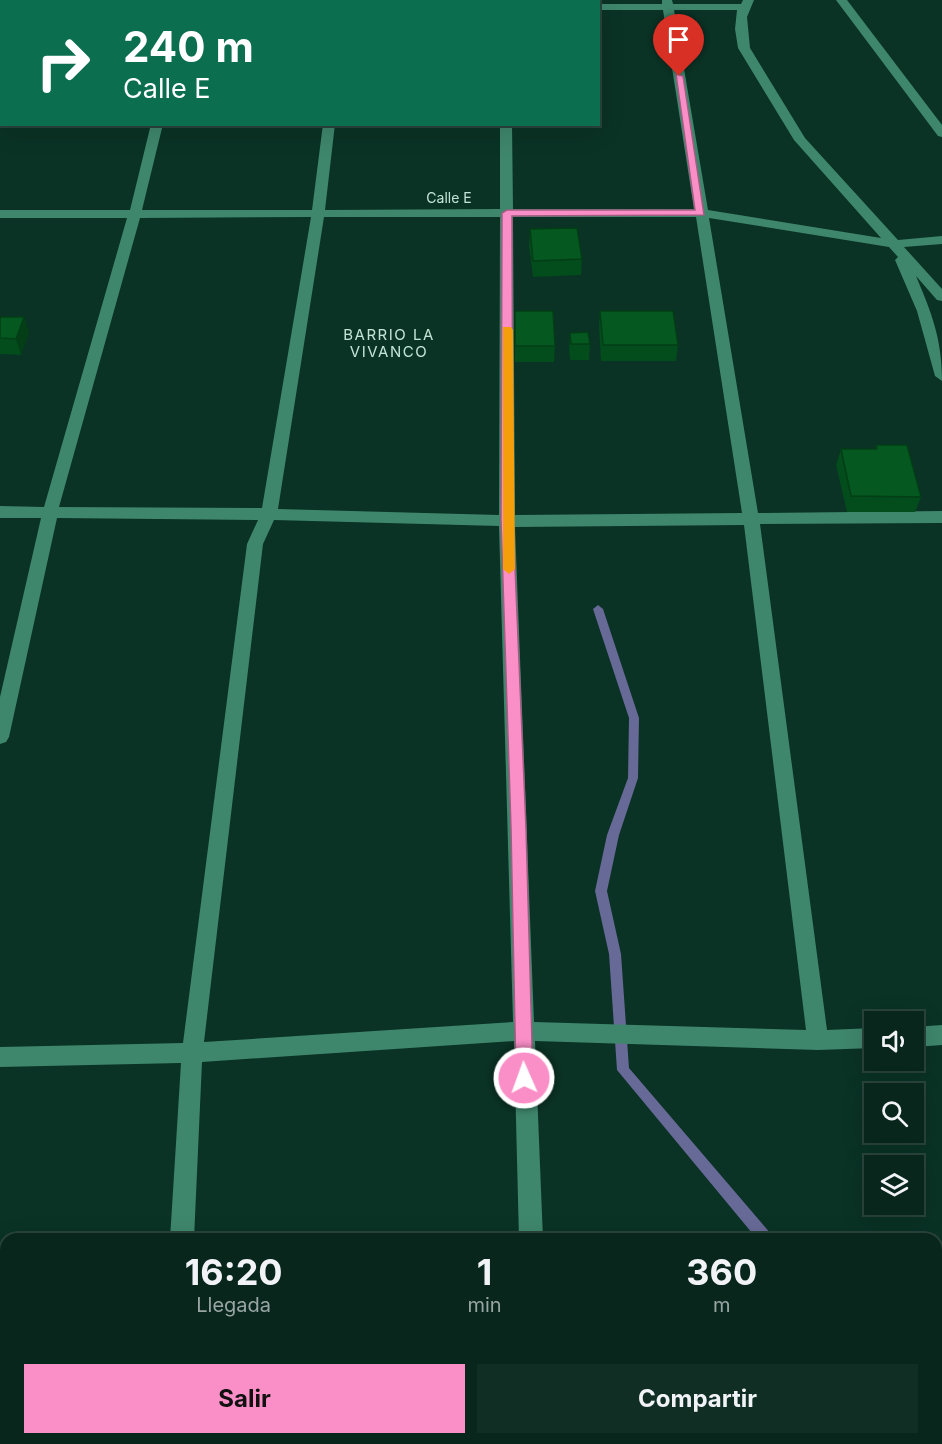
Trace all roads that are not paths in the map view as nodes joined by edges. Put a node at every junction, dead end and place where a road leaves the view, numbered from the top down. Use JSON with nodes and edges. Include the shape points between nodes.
{"nodes":[{"id":1,"x":841,"y":0,"type":"edge"},
{"id":2,"x":668,"y":4,"type":"edge"},
{"id":3,"x":746,"y":4,"type":"edge"},
{"id":4,"x":600,"y":7,"type":"edge"},
{"id":5,"x":157,"y":126,"type":"edge"},
{"id":6,"x":329,"y":126,"type":"edge"},
{"id":7,"x":506,"y":126,"type":"edge"},
{"id":8,"x":942,"y":133,"type":"edge"},
{"id":9,"x":507,"y":213,"type":"junction"},
{"id":10,"x":701,"y":213,"type":"junction"},
{"id":11,"x":0,"y":214,"type":"edge"},
{"id":12,"x":135,"y":214,"type":"junction"},
{"id":13,"x":318,"y":214,"type":"junction"},
{"id":14,"x":942,"y":240,"type":"edge"},
{"id":15,"x":896,"y":244,"type":"junction"},
{"id":16,"x":942,"y":297,"type":"edge"},
{"id":17,"x":942,"y":376,"type":"edge"},
{"id":18,"x":0,"y":512,"type":"edge"},
{"id":19,"x":50,"y":512,"type":"junction"},
{"id":20,"x":269,"y":514,"type":"junction"},
{"id":21,"x":751,"y":517,"type":"junction"},
{"id":22,"x":942,"y":517,"type":"edge"},
{"id":23,"x":507,"y":520,"type":"junction"},
{"id":24,"x":0,"y":737,"type":"edge"},
{"id":25,"x":523,"y":1031,"type":"junction"},
{"id":26,"x":942,"y":1035,"type":"edge"},
{"id":27,"x":924,"y":1036,"type":"edge"},
{"id":28,"x":864,"y":1038,"type":"edge"},
{"id":29,"x":818,"y":1040,"type":"junction"},
{"id":30,"x":192,"y":1053,"type":"junction"},
{"id":31,"x":0,"y":1057,"type":"edge"},
{"id":32,"x":182,"y":1233,"type":"edge"},
{"id":33,"x":531,"y":1233,"type":"edge"}],
"edges":[{"from":1,"to":8,"type":"street"},
{"from":2,"to":3,"type":"street"},
{"from":2,"to":4,"type":"street"},
{"from":2,"to":10,"type":"street"},
{"from":3,"to":15,"type":"street","via":[[740,34],[744,48],[800,140]]},
{"from":5,"to":12,"type":"street"},
{"from":6,"to":13,"type":"street"},
{"from":7,"to":9,"type":"street"},
{"from":9,"to":10,"type":"street","name":"Calle E"},
{"from":9,"to":13,"type":"street","name":"Calle E"},
{"from":9,"to":23,"type":"street"},
{"from":10,"to":15,"type":"street","name":"Calle E"},
{"from":10,"to":21,"type":"street"},
{"from":11,"to":12,"type":"street","name":"Calle E"},
{"from":12,"to":13,"type":"street","name":"Calle E"},
{"from":12,"to":19,"type":"street"},
{"from":13,"to":20,"type":"street"},
{"from":14,"to":15,"type":"street","name":"Calle E"},
{"from":15,"to":16,"type":"street"},
{"from":15,"to":17,"type":"street","via":[[924,311]]},
{"from":18,"to":19,"type":"street"},
{"from":19,"to":20,"type":"street"},
{"from":19,"to":24,"type":"street"},
{"from":20,"to":23,"type":"street"},
{"from":20,"to":30,"type":"street","via":[[255,544]]},
{"from":21,"to":22,"type":"street"},
{"from":21,"to":23,"type":"street"},
{"from":21,"to":29,"type":"street"},
{"from":23,"to":25,"type":"street"},
{"from":25,"to":29,"type":"street"},
{"from":25,"to":30,"type":"street"},
{"from":25,"to":33,"type":"street"},
{"from":26,"to":27,"type":"street"},
{"from":28,"to":29,"type":"street"},
{"from":30,"to":31,"type":"street"},
{"from":30,"to":32,"type":"street"}]}
